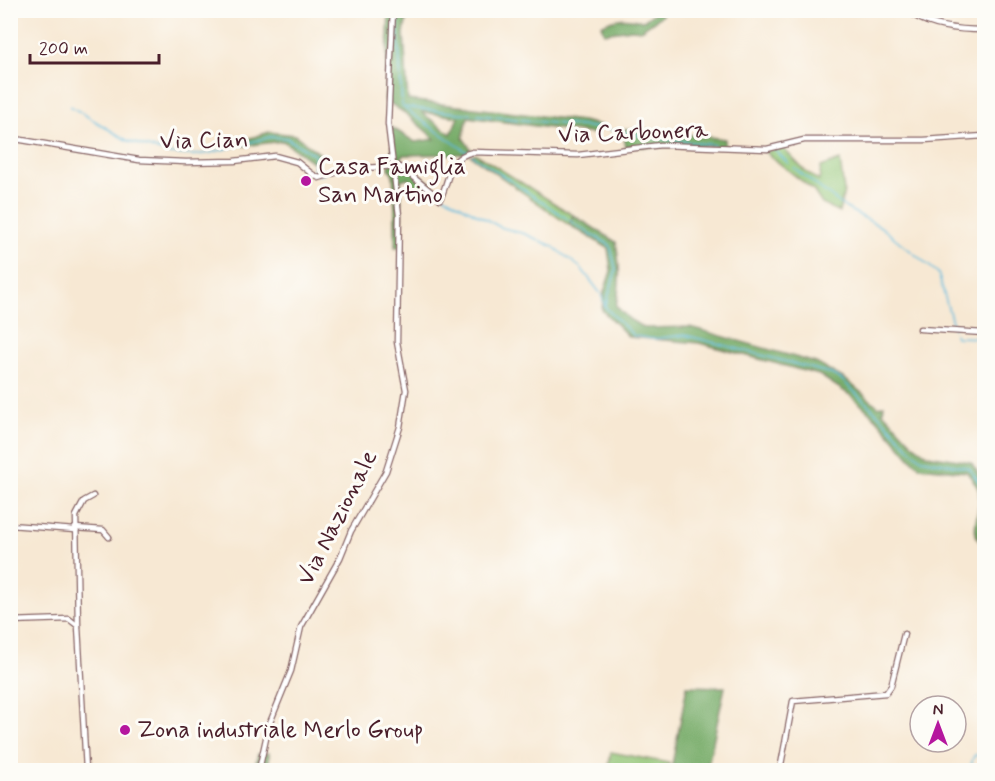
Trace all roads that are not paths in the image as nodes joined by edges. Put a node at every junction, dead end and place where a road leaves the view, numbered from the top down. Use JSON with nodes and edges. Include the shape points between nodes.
{"nodes":[{"id":1,"x":393,"y":10,"type":"edge"},
{"id":2,"x":915,"y":10,"type":"edge"},
{"id":3,"x":984,"y":30,"type":"edge"},
{"id":4,"x":984,"y":136,"type":"edge"},
{"id":5,"x":10,"y":138,"type":"edge"},
{"id":6,"x":393,"y":166,"type":"junction"},
{"id":7,"x":920,"y":329,"type":"dead end"},
{"id":8,"x":984,"y":333,"type":"edge"},
{"id":9,"x":93,"y":496,"type":"dead end"},
{"id":10,"x":10,"y":525,"type":"edge"},
{"id":11,"x":75,"y":529,"type":"junction"},
{"id":12,"x":109,"y":537,"type":"dead end"},
{"id":13,"x":10,"y":621,"type":"edge"},
{"id":14,"x":78,"y":626,"type":"junction"},
{"id":15,"x":904,"y":634,"type":"dead end"},
{"id":16,"x":86,"y":771,"type":"edge"},
{"id":17,"x":259,"y":771,"type":"edge"},
{"id":18,"x":780,"y":771,"type":"edge"}],
"edges":[{"from":1,"to":6,"type":"street","name":"Via Nazionale","via":[[388,124]]},
{"from":2,"to":3,"type":"street","via":[[915,16],[927,23]]},
{"from":4,"to":6,"type":"street","name":"Via Carbonera","via":[[804,140],[767,149],[661,145],[578,155],[473,152],[455,160],[440,199],[403,169]]},
{"from":5,"to":6,"type":"street","name":"Via Cian","via":[[139,160],[234,161],[275,156],[297,162],[319,178],[347,169]]},
{"from":6,"to":17,"type":"street","name":"Via Nazionale","via":[[399,215],[397,342],[406,390],[400,427],[386,471],[301,627],[291,670],[269,725]]},
{"from":7,"to":8,"type":"street"},
{"from":9,"to":11,"type":"street","via":[[84,501],[76,516]]},
{"from":10,"to":11,"type":"street"},
{"from":11,"to":12,"type":"street","via":[[103,530]]},
{"from":11,"to":14,"type":"street"},
{"from":13,"to":14,"type":"street","via":[[69,619]]},
{"from":14,"to":16,"type":"street"},
{"from":15,"to":18,"type":"street","via":[[886,693],[793,701]]}]}
